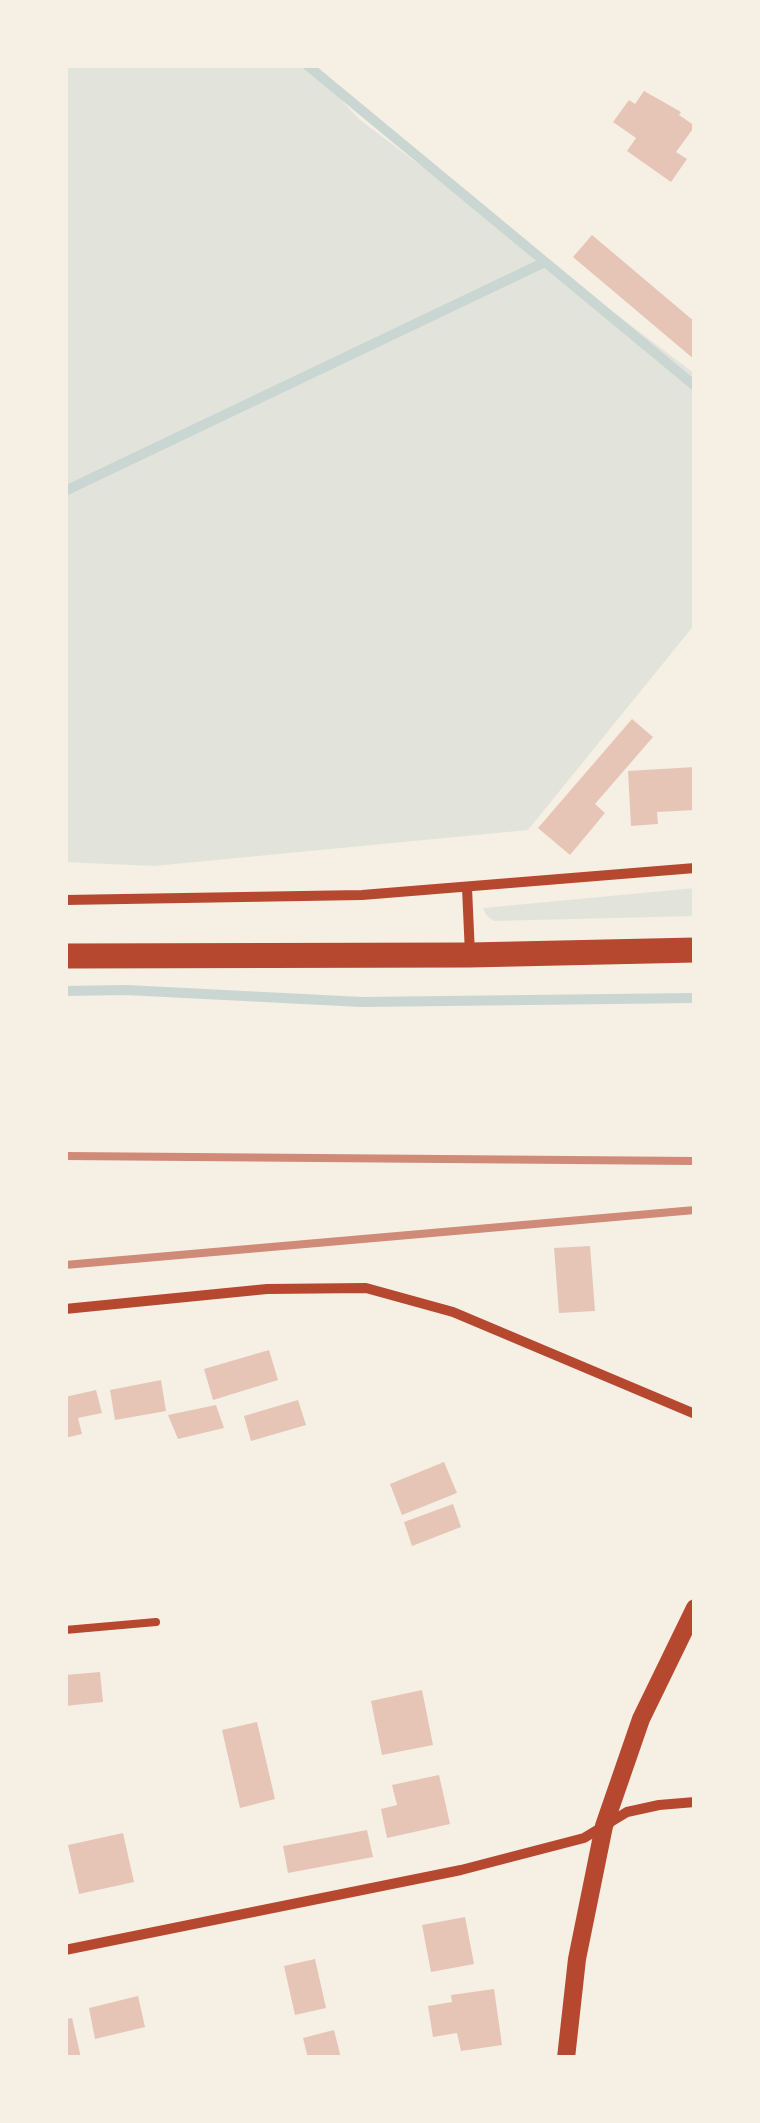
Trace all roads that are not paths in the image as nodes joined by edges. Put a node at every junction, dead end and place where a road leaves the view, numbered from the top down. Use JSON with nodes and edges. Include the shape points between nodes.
{"nodes":[{"id":1,"x":695,"y":868,"type":"edge"},
{"id":2,"x":467,"y":888,"type":"junction"},
{"id":3,"x":65,"y":900,"type":"edge"},
{"id":4,"x":695,"y":950,"type":"edge"},
{"id":5,"x":470,"y":955,"type":"junction"},
{"id":6,"x":65,"y":956,"type":"edge"},
{"id":7,"x":65,"y":1309,"type":"edge"},
{"id":8,"x":695,"y":1414,"type":"edge"},
{"id":9,"x":695,"y":1608,"type":"edge"},
{"id":10,"x":156,"y":1622,"type":"dead end"},
{"id":11,"x":65,"y":1630,"type":"edge"},
{"id":12,"x":695,"y":1802,"type":"edge"},
{"id":13,"x":604,"y":1826,"type":"junction"},
{"id":14,"x":65,"y":1950,"type":"edge"},
{"id":15,"x":566,"y":2058,"type":"edge"}],
"edges":[{"from":1,"to":2,"type":"street"},
{"from":2,"to":3,"type":"street"},
{"from":2,"to":5,"type":"street"},
{"from":4,"to":5,"type":"main road"},
{"from":5,"to":6,"type":"main road"},
{"from":7,"to":8,"type":"street","via":[[267,1288],[366,1288],[453,1312]]},
{"from":9,"to":13,"type":"street","via":[[640,1719]]},
{"from":10,"to":11,"type":"lane"},
{"from":12,"to":13,"type":"street","via":[[628,1812]]},
{"from":13,"to":14,"type":"street","via":[[554,1848]]},
{"from":13,"to":15,"type":"street"}]}
